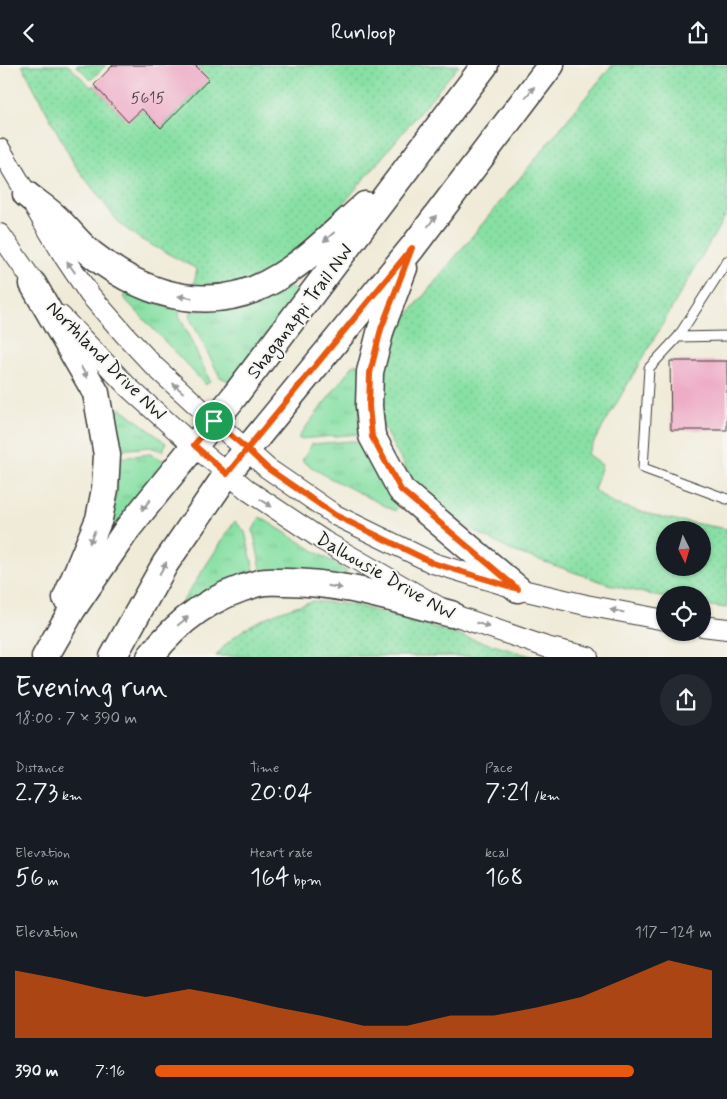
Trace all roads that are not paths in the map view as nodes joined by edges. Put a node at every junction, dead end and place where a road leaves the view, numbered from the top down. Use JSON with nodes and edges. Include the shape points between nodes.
{"nodes":[{"id":1,"x":485,"y":65,"type":"edge"},
{"id":2,"x":551,"y":65,"type":"edge"},
{"id":3,"x":0,"y":149,"type":"edge"},
{"id":4,"x":406,"y":171,"type":"junction"},
{"id":5,"x":26,"y":194,"type":"junction"},
{"id":6,"x":0,"y":234,"type":"edge"},
{"id":7,"x":412,"y":248,"type":"junction"},
{"id":8,"x":727,"y":261,"type":"edge"},
{"id":9,"x":34,"y":284,"type":"junction"},
{"id":10,"x":727,"y":336,"type":"edge"},
{"id":11,"x":678,"y":337,"type":"junction"},
{"id":12,"x":214,"y":421,"type":"junction"},
{"id":13,"x":194,"y":445,"type":"junction"},
{"id":14,"x":247,"y":449,"type":"junction"},
{"id":15,"x":227,"y":474,"type":"junction"},
{"id":16,"x":727,"y":499,"type":"edge"},
{"id":17,"x":518,"y":589,"type":"junction"},
{"id":18,"x":451,"y":614,"type":"junction"},
{"id":19,"x":656,"y":618,"type":"edge"},
{"id":20,"x":711,"y":627,"type":"edge"},
{"id":21,"x":727,"y":629,"type":"edge"},
{"id":22,"x":42,"y":657,"type":"edge"},
{"id":23,"x":45,"y":657,"type":"edge"},
{"id":24,"x":113,"y":657,"type":"edge"},
{"id":25,"x":150,"y":657,"type":"edge"},
{"id":26,"x":588,"y":657,"type":"edge"}],
"edges":[{"from":1,"to":4,"type":"main road","name":"Shaganappi Trail NW"},
{"from":7,"to":2,"type":"main road","one_way":true},
{"from":3,"to":5,"type":"street","name":"Northland Drive NW"},
{"from":4,"to":5,"type":"main road","one_way":true,"via":[[281,275],[252,291],[206,299],[162,293],[128,277],[92,255]]},
{"from":4,"to":12,"type":"main road","name":"Shaganappi Trail NW"},
{"from":12,"to":5,"type":"street","name":"Northland Drive NW","one_way":true,"via":[[154,367],[90,295]]},
{"from":6,"to":9,"type":"street","name":"Northland Drive NW"},
{"from":7,"to":14,"type":"main road"},
{"from":7,"to":17,"type":"main road","via":[[381,329],[370,373],[372,437],[401,490]]},
{"from":8,"to":11,"type":"lane"},
{"from":9,"to":13,"type":"street","name":"Northland Drive NW","via":[[84,343]]},
{"from":9,"to":22,"type":"main road","one_way":true,"via":[[96,393],[107,455],[99,519]]},
{"from":10,"to":11,"type":"lane"},
{"from":11,"to":16,"type":"lane","via":[[649,368],[642,468]]},
{"from":12,"to":13,"type":"main road","name":"Shaganappi Trail NW"},
{"from":12,"to":14,"type":"street","name":"Northland Drive NW"},
{"from":13,"to":15,"type":"street","name":"Northland Drive NW"},
{"from":13,"to":23,"type":"main road","name":"Shaganappi Trail NW","one_way":true,"via":[[128,528],[72,610]]},
{"from":14,"to":15,"type":"main road"},
{"from":14,"to":17,"type":"street","name":"Dalhousie Drive NW","via":[[267,468],[335,515],[433,563]]},
{"from":15,"to":18,"type":"street","name":"Dalhousie Drive NW","one_way":true,"via":[[324,541]]},
{"from":24,"to":15,"type":"main road","one_way":true,"via":[[165,564]]},
{"from":19,"to":17,"type":"street","name":"Dalhousie Drive NW","one_way":true},
{"from":25,"to":18,"type":"main road","one_way":true,"via":[[180,623],[208,602],[260,583],[299,582],[356,591]]},
{"from":18,"to":26,"type":"street","name":"Dalhousie Drive NW","one_way":true,"via":[[546,647]]},
{"from":20,"to":21,"type":"street"}]}
